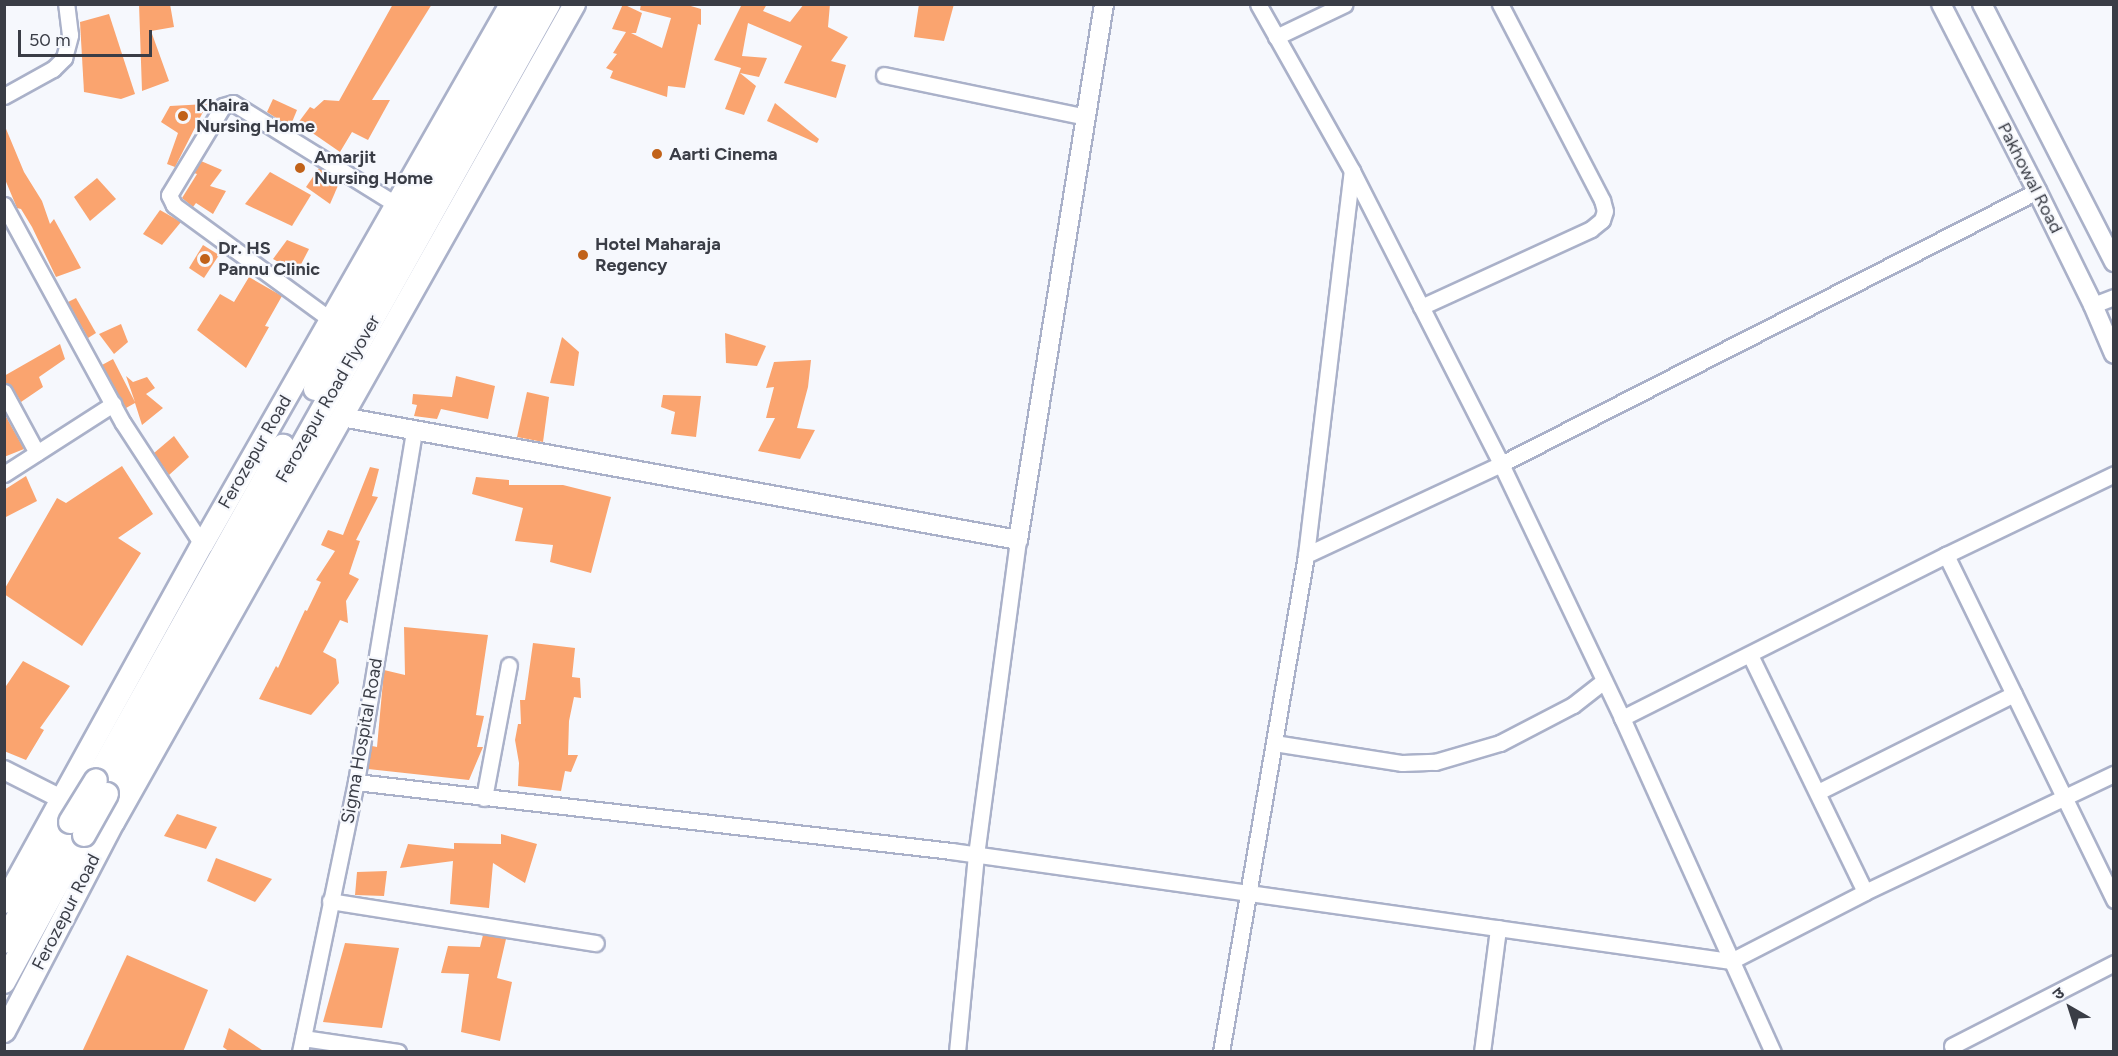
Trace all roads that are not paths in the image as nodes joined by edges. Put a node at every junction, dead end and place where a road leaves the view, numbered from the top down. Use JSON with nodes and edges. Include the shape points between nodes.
{"nodes":[{"id":1,"x":66,"y":4,"type":"edge"},
{"id":2,"x":510,"y":4,"type":"edge"},
{"id":3,"x":530,"y":4,"type":"edge"},
{"id":4,"x":549,"y":4,"type":"edge"},
{"id":5,"x":574,"y":4,"type":"edge"},
{"id":6,"x":1104,"y":4,"type":"edge"},
{"id":7,"x":1258,"y":4,"type":"edge"},
{"id":8,"x":1345,"y":4,"type":"edge"},
{"id":9,"x":1500,"y":4,"type":"edge"},
{"id":10,"x":1941,"y":4,"type":"edge"},
{"id":11,"x":1988,"y":7,"type":"edge"},
{"id":12,"x":1276,"y":37,"type":"junction"},
{"id":13,"x":884,"y":75,"type":"dead end"},
{"id":14,"x":4,"y":96,"type":"edge"},
{"id":15,"x":1086,"y":117,"type":"junction"},
{"id":16,"x":1352,"y":171,"type":"junction"},
{"id":17,"x":2037,"y":191,"type":"junction"},
{"id":18,"x":397,"y":205,"type":"junction"},
{"id":19,"x":4,"y":206,"type":"edge"},
{"id":20,"x":2114,"y":262,"type":"edge"},
{"id":21,"x":2114,"y":297,"type":"edge"},
{"id":22,"x":2094,"y":305,"type":"junction"},
{"id":23,"x":1421,"y":307,"type":"junction"},
{"id":24,"x":331,"y":320,"type":"junction"},
{"id":25,"x":2114,"y":354,"type":"edge"},
{"id":26,"x":4,"y":392,"type":"edge"},
{"id":27,"x":113,"y":404,"type":"junction"},
{"id":28,"x":342,"y":417,"type":"junction"},
{"id":29,"x":414,"y":430,"type":"junction"},
{"id":30,"x":37,"y":453,"type":"junction"},
{"id":31,"x":1501,"y":464,"type":"junction"},
{"id":32,"x":4,"y":474,"type":"edge"},
{"id":33,"x":2114,"y":474,"type":"edge"},
{"id":34,"x":1018,"y":540,"type":"junction"},
{"id":35,"x":202,"y":544,"type":"junction"},
{"id":36,"x":1306,"y":555,"type":"junction"},
{"id":37,"x":1946,"y":555,"type":"junction"},
{"id":38,"x":1750,"y":655,"type":"junction"},
{"id":39,"x":509,"y":665,"type":"dead end"},
{"id":40,"x":1604,"y":681,"type":"junction"},
{"id":41,"x":2014,"y":694,"type":"junction"},
{"id":42,"x":1622,"y":718,"type":"junction"},
{"id":43,"x":1274,"y":743,"type":"junction"},
{"id":44,"x":4,"y":770,"type":"edge"},
{"id":45,"x":2114,"y":774,"type":"edge"},
{"id":46,"x":356,"y":782,"type":"junction"},
{"id":47,"x":101,"y":787,"type":"junction"},
{"id":48,"x":1818,"y":792,"type":"junction"},
{"id":49,"x":484,"y":798,"type":"junction"},
{"id":50,"x":2063,"y":798,"type":"junction"},
{"id":51,"x":62,"y":800,"type":"junction"},
{"id":52,"x":113,"y":822,"type":"junction"},
{"id":53,"x":77,"y":828,"type":"junction"},
{"id":54,"x":976,"y":855,"type":"junction"},
{"id":55,"x":1865,"y":892,"type":"junction"},
{"id":56,"x":1250,"y":894,"type":"junction"},
{"id":57,"x":2114,"y":900,"type":"edge"},
{"id":58,"x":330,"y":901,"type":"junction"},
{"id":59,"x":4,"y":902,"type":"edge"},
{"id":60,"x":1498,"y":928,"type":"junction"},
{"id":61,"x":4,"y":942,"type":"edge"},
{"id":62,"x":596,"y":943,"type":"dead end"},
{"id":63,"x":1731,"y":962,"type":"junction"},
{"id":64,"x":2114,"y":963,"type":"edge"},
{"id":65,"x":4,"y":982,"type":"edge"},
{"id":66,"x":4,"y":1031,"type":"edge"},
{"id":67,"x":301,"y":1045,"type":"edge"},
{"id":68,"x":1949,"y":1050,"type":"edge"},
{"id":69,"x":398,"y":1052,"type":"edge"},
{"id":70,"x":957,"y":1052,"type":"edge"},
{"id":71,"x":1221,"y":1052,"type":"edge"},
{"id":72,"x":1482,"y":1052,"type":"edge"},
{"id":73,"x":1773,"y":1052,"type":"edge"}],
"edges":[{"from":1,"to":14,"type":"street","via":[[70,35],[64,58],[53,69]]},
{"from":2,"to":18,"type":"main road","name":"Ferozepur Road"},
{"from":3,"to":47,"type":"main road","name":"Ferozepur Road Flyover"},
{"from":4,"to":47,"type":"main road","name":"Ferozepur Road Flyover"},
{"from":5,"to":28,"type":"main road","name":"Ferozepur Road"},
{"from":6,"to":15,"type":"street"},
{"from":7,"to":12,"type":"street"},
{"from":8,"to":12,"type":"street"},
{"from":9,"to":23,"type":"street","via":[[1605,211],[1602,220],[1591,229]]},
{"from":10,"to":17,"type":"street","name":"Pakhowal Road"},
{"from":11,"to":20,"type":"street","name":"Pakhowal Road"},
{"from":12,"to":16,"type":"street"},
{"from":13,"to":15,"type":"street"},
{"from":15,"to":34,"type":"street"},
{"from":16,"to":23,"type":"street"},
{"from":16,"to":36,"type":"street"},
{"from":17,"to":22,"type":"street","name":"Pakhowal Road"},
{"from":17,"to":31,"type":"street"},
{"from":18,"to":24,"type":"main road","name":"Ferozepur Road"},
{"from":18,"to":24,"type":"street","via":[[233,103],[223,106],[169,195],[174,205]]},
{"from":19,"to":27,"type":"street"},
{"from":21,"to":22,"type":"street"},
{"from":22,"to":25,"type":"street","name":"Pakhowal Road"},
{"from":23,"to":31,"type":"street"},
{"from":24,"to":35,"type":"main road","name":"Ferozepur Road"},
{"from":26,"to":30,"type":"street"},
{"from":27,"to":30,"type":"street"},
{"from":27,"to":35,"type":"street"},
{"from":28,"to":29,"type":"street"},
{"from":28,"to":52,"type":"main road","name":"Ferozepur Road"},
{"from":29,"to":34,"type":"street"},
{"from":29,"to":46,"type":"street","name":"Sigma Hospital Road"},
{"from":30,"to":32,"type":"street"},
{"from":31,"to":36,"type":"street"},
{"from":31,"to":40,"type":"street"},
{"from":33,"to":37,"type":"street"},
{"from":34,"to":54,"type":"street"},
{"from":35,"to":51,"type":"main road","name":"Ferozepur Road"},
{"from":36,"to":43,"type":"street"},
{"from":37,"to":38,"type":"street"},
{"from":37,"to":41,"type":"street"},
{"from":38,"to":42,"type":"street"},
{"from":38,"to":48,"type":"street"},
{"from":39,"to":49,"type":"street"},
{"from":40,"to":42,"type":"street"},
{"from":40,"to":43,"type":"street","via":[[1572,705],[1500,743],[1435,762],[1402,763]]},
{"from":41,"to":48,"type":"street"},
{"from":41,"to":50,"type":"street"},
{"from":42,"to":63,"type":"street"},
{"from":43,"to":56,"type":"street"},
{"from":44,"to":51,"type":"street"},
{"from":45,"to":50,"type":"street"},
{"from":46,"to":49,"type":"street"},
{"from":46,"to":58,"type":"street","name":"Sigma Hospital Road"},
{"from":47,"to":53,"type":"main road","bridge":true},
{"from":48,"to":55,"type":"street"},
{"from":49,"to":54,"type":"street"},
{"from":50,"to":55,"type":"street"},
{"from":50,"to":57,"type":"street"},
{"from":51,"to":52,"type":"street"},
{"from":51,"to":59,"type":"main road","name":"Ferozepur Road"},
{"from":52,"to":66,"type":"main road","name":"Ferozepur Road"},
{"from":53,"to":61,"type":"main road"},
{"from":53,"to":65,"type":"main road"},
{"from":54,"to":56,"type":"street"},
{"from":54,"to":70,"type":"street"},
{"from":55,"to":63,"type":"street"},
{"from":56,"to":60,"type":"street"},
{"from":56,"to":71,"type":"street"},
{"from":58,"to":62,"type":"street"},
{"from":58,"to":67,"type":"street","name":"Sigma Hospital Road"},
{"from":60,"to":63,"type":"street"},
{"from":60,"to":72,"type":"street"},
{"from":63,"to":73,"type":"street"},
{"from":64,"to":68,"type":"street"},
{"from":67,"to":69,"type":"street"}]}
